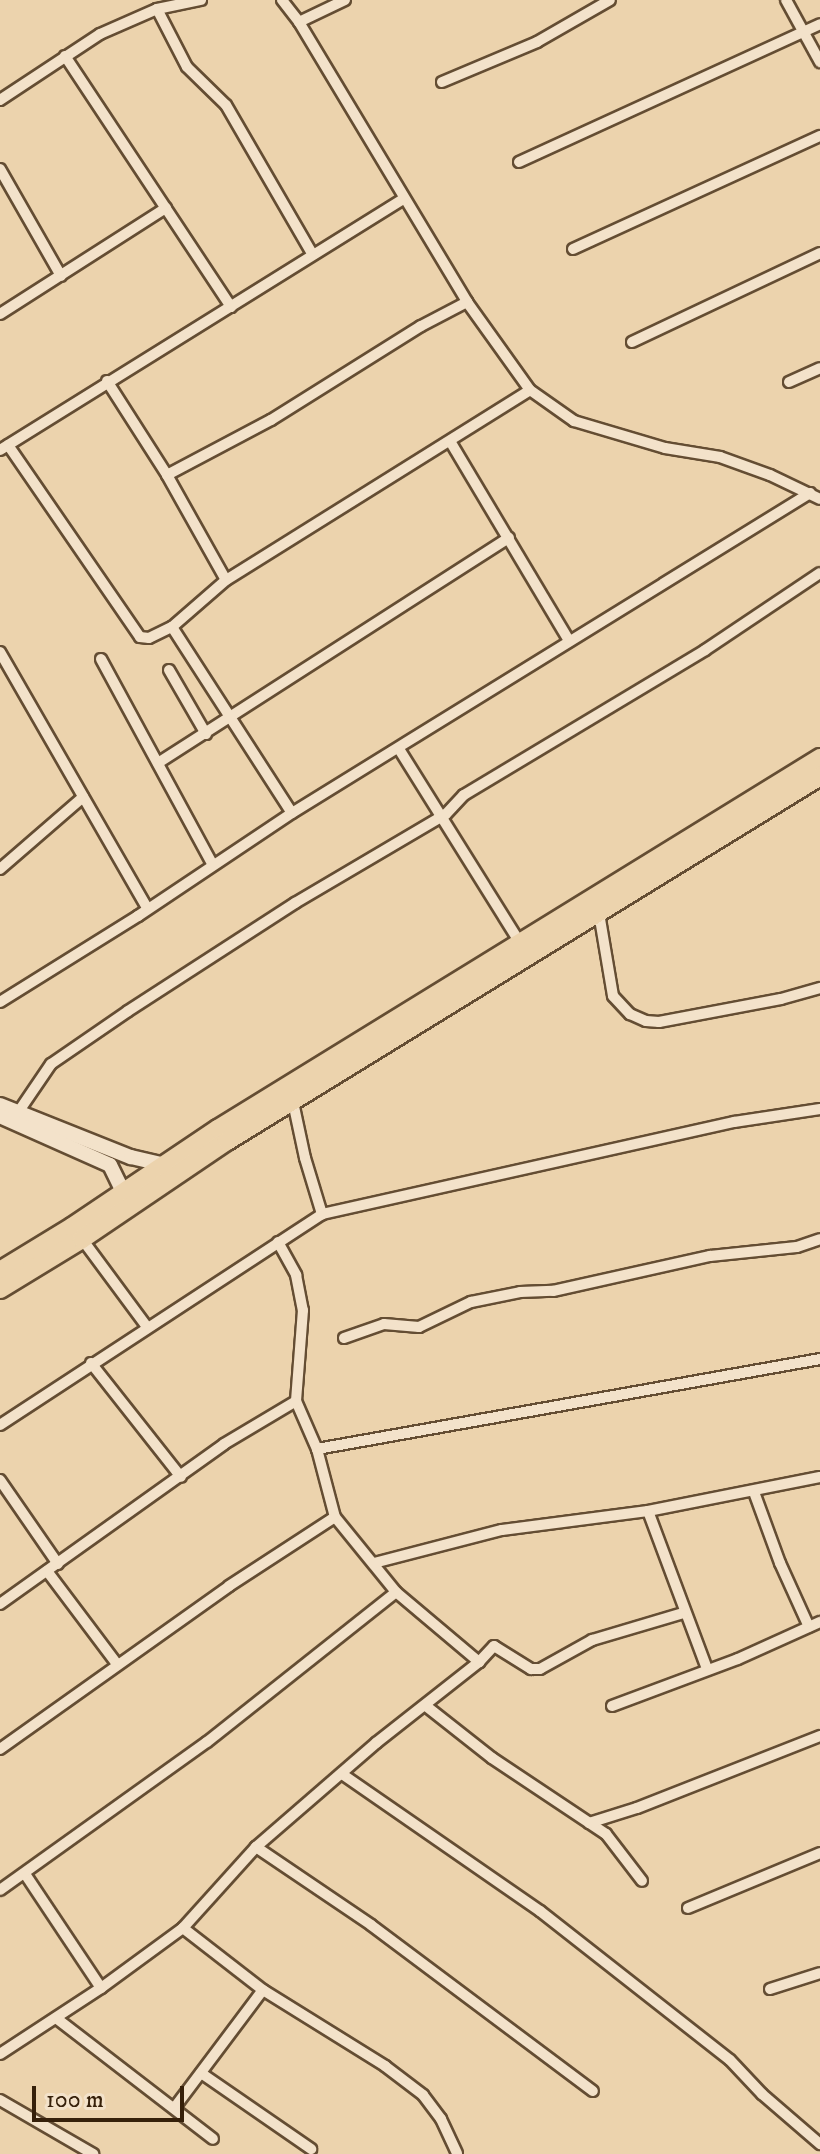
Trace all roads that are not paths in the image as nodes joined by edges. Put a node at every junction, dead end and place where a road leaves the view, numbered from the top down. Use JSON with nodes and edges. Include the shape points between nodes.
{"nodes":[{"id":1,"x":201,"y":0,"type":"edge"},
{"id":2,"x":282,"y":0,"type":"edge"},
{"id":3,"x":345,"y":0,"type":"edge"},
{"id":4,"x":610,"y":0,"type":"edge"},
{"id":5,"x":786,"y":0,"type":"edge"},
{"id":6,"x":157,"y":9,"type":"junction"},
{"id":7,"x":299,"y":22,"type":"junction"},
{"id":8,"x":820,"y":24,"type":"edge"},
{"id":9,"x":804,"y":31,"type":"junction"},
{"id":10,"x":65,"y":56,"type":"junction"},
{"id":11,"x":820,"y":62,"type":"edge"},
{"id":12,"x":442,"y":82,"type":"dead end"},
{"id":13,"x":0,"y":100,"type":"edge"},
{"id":14,"x":820,"y":136,"type":"edge"},
{"id":15,"x":519,"y":162,"type":"dead end"},
{"id":16,"x":0,"y":169,"type":"edge"},
{"id":17,"x":403,"y":199,"type":"junction"},
{"id":18,"x":166,"y":208,"type":"junction"},
{"id":19,"x":573,"y":249,"type":"dead end"},
{"id":20,"x":820,"y":253,"type":"edge"},
{"id":21,"x":313,"y":255,"type":"junction"},
{"id":22,"x":61,"y":276,"type":"junction"},
{"id":23,"x":467,"y":302,"type":"junction"},
{"id":24,"x":231,"y":307,"type":"junction"},
{"id":25,"x":0,"y":314,"type":"edge"},
{"id":26,"x":632,"y":342,"type":"dead end"},
{"id":27,"x":820,"y":368,"type":"edge"},
{"id":28,"x":107,"y":381,"type":"junction"},
{"id":29,"x":789,"y":382,"type":"dead end"},
{"id":30,"x":530,"y":390,"type":"junction"},
{"id":31,"x":450,"y":441,"type":"junction"},
{"id":32,"x":4,"y":448,"type":"edge"},
{"id":33,"x":167,"y":475,"type":"junction"},
{"id":34,"x":815,"y":496,"type":"edge"},
{"id":35,"x":509,"y":538,"type":"junction"},
{"id":36,"x":820,"y":573,"type":"edge"},
{"id":37,"x":226,"y":580,"type":"junction"},
{"id":38,"x":172,"y":627,"type":"junction"},
{"id":39,"x":569,"y":641,"type":"junction"},
{"id":40,"x":0,"y":652,"type":"edge"},
{"id":41,"x":101,"y":659,"type":"dead end"},
{"id":42,"x":169,"y":670,"type":"dead end"},
{"id":43,"x":233,"y":718,"type":"junction"},
{"id":44,"x":206,"y":734,"type":"junction"},
{"id":45,"x":399,"y":749,"type":"junction"},
{"id":46,"x":820,"y":758,"type":"edge"},
{"id":47,"x":158,"y":763,"type":"junction"},
{"id":48,"x":819,"y":781,"type":"edge"},
{"id":49,"x":83,"y":797,"type":"junction"},
{"id":50,"x":292,"y":813,"type":"junction"},
{"id":51,"x":443,"y":816,"type":"junction"},
{"id":52,"x":213,"y":865,"type":"junction"},
{"id":53,"x":0,"y":869,"type":"edge"},
{"id":54,"x":147,"y":908,"type":"junction"},
{"id":55,"x":599,"y":913,"type":"junction"},
{"id":56,"x":521,"y":944,"type":"junction"},
{"id":57,"x":820,"y":988,"type":"edge"},
{"id":58,"x":0,"y":1002,"type":"edge"},
{"id":59,"x":293,"y":1102,"type":"junction"},
{"id":60,"x":0,"y":1105,"type":"edge"},
{"id":61,"x":820,"y":1109,"type":"edge"},
{"id":62,"x":19,"y":1111,"type":"junction"},
{"id":63,"x":0,"y":1116,"type":"edge"},
{"id":64,"x":162,"y":1164,"type":"junction"},
{"id":65,"x":122,"y":1190,"type":"junction"},
{"id":66,"x":322,"y":1214,"type":"junction"},
{"id":67,"x":82,"y":1239,"type":"junction"},
{"id":68,"x":820,"y":1239,"type":"edge"},
{"id":69,"x":278,"y":1242,"type":"junction"},
{"id":70,"x":0,"y":1271,"type":"edge"},
{"id":71,"x":0,"y":1289,"type":"edge"},
{"id":72,"x":147,"y":1327,"type":"junction"},
{"id":73,"x":344,"y":1338,"type":"dead end"},
{"id":74,"x":820,"y":1359,"type":"edge"},
{"id":75,"x":91,"y":1363,"type":"junction"},
{"id":76,"x":296,"y":1401,"type":"junction"},
{"id":77,"x":0,"y":1425,"type":"edge"},
{"id":78,"x":317,"y":1449,"type":"junction"},
{"id":79,"x":181,"y":1477,"type":"junction"},
{"id":80,"x":820,"y":1477,"type":"edge"},
{"id":81,"x":0,"y":1480,"type":"edge"},
{"id":82,"x":754,"y":1492,"type":"junction"},
{"id":83,"x":648,"y":1511,"type":"junction"},
{"id":84,"x":335,"y":1517,"type":"junction"},
{"id":85,"x":374,"y":1563,"type":"junction"},
{"id":86,"x":58,"y":1564,"type":"junction"},
{"id":87,"x":47,"y":1571,"type":"junction"},
{"id":88,"x":396,"y":1592,"type":"junction"},
{"id":89,"x":0,"y":1604,"type":"edge"},
{"id":90,"x":683,"y":1613,"type":"junction"},
{"id":91,"x":815,"y":1624,"type":"edge"},
{"id":92,"x":479,"y":1662,"type":"junction"},
{"id":93,"x":117,"y":1664,"type":"junction"},
{"id":94,"x":707,"y":1669,"type":"junction"},
{"id":95,"x":426,"y":1706,"type":"junction"},
{"id":96,"x":612,"y":1706,"type":"dead end"},
{"id":97,"x":820,"y":1736,"type":"edge"},
{"id":98,"x":0,"y":1749,"type":"edge"},
{"id":99,"x":342,"y":1774,"type":"junction"},
{"id":100,"x":589,"y":1823,"type":"junction"},
{"id":101,"x":256,"y":1847,"type":"junction"},
{"id":102,"x":820,"y":1853,"type":"edge"},
{"id":103,"x":25,"y":1874,"type":"junction"},
{"id":104,"x":642,"y":1881,"type":"dead end"},
{"id":105,"x":0,"y":1890,"type":"edge"},
{"id":106,"x":688,"y":1908,"type":"dead end"},
{"id":107,"x":183,"y":1928,"type":"junction"},
{"id":108,"x":820,"y":1973,"type":"edge"},
{"id":109,"x":101,"y":1988,"type":"junction"},
{"id":110,"x":770,"y":1989,"type":"dead end"},
{"id":111,"x":263,"y":1990,"type":"junction"},
{"id":112,"x":56,"y":2018,"type":"junction"},
{"id":113,"x":0,"y":2054,"type":"edge"},
{"id":114,"x":201,"y":2073,"type":"junction"},
{"id":115,"x":593,"y":2091,"type":"dead end"},
{"id":116,"x":0,"y":2100,"type":"edge"},
{"id":117,"x":175,"y":2107,"type":"junction"},
{"id":118,"x":213,"y":2139,"type":"dead end"},
{"id":119,"x":820,"y":2144,"type":"edge"},
{"id":120,"x":311,"y":2149,"type":"dead end"},
{"id":121,"x":93,"y":2154,"type":"edge"},
{"id":122,"x":457,"y":2154,"type":"edge"}],
"edges":[{"from":1,"to":6,"type":"street"},
{"from":2,"to":7,"type":"street"},
{"from":3,"to":7,"type":"street"},
{"from":4,"to":12,"type":"street","via":[[537,42]]},
{"from":5,"to":9,"type":"street"},
{"from":6,"to":10,"type":"street"},
{"from":6,"to":21,"type":"street","via":[[187,67],[219,97],[238,125]]},
{"from":7,"to":17,"type":"street"},
{"from":8,"to":9,"type":"street"},
{"from":9,"to":11,"type":"street"},
{"from":9,"to":15,"type":"street"},
{"from":10,"to":13,"type":"street"},
{"from":10,"to":18,"type":"street"},
{"from":14,"to":19,"type":"street"},
{"from":16,"to":22,"type":"street"},
{"from":17,"to":21,"type":"street"},
{"from":17,"to":23,"type":"street"},
{"from":18,"to":22,"type":"street"},
{"from":18,"to":24,"type":"street"},
{"from":20,"to":26,"type":"street"},
{"from":21,"to":24,"type":"street"},
{"from":22,"to":25,"type":"street"},
{"from":23,"to":30,"type":"street"},
{"from":23,"to":33,"type":"street","via":[[271,420]]},
{"from":24,"to":28,"type":"street"},
{"from":27,"to":29,"type":"street"},
{"from":28,"to":32,"type":"street"},
{"from":28,"to":33,"type":"street"},
{"from":30,"to":31,"type":"street"},
{"from":30,"to":34,"type":"street","via":[[574,421],[665,448],[720,457]]},
{"from":31,"to":35,"type":"street"},
{"from":31,"to":37,"type":"street"},
{"from":32,"to":38,"type":"street","via":[[140,637]]},
{"from":33,"to":37,"type":"street"},
{"from":34,"to":39,"type":"street"},
{"from":35,"to":39,"type":"street"},
{"from":35,"to":43,"type":"street"},
{"from":36,"to":51,"type":"street","via":[[705,650],[464,795]]},
{"from":37,"to":38,"type":"street"},
{"from":38,"to":43,"type":"street"},
{"from":39,"to":45,"type":"street"},
{"from":40,"to":49,"type":"street"},
{"from":41,"to":47,"type":"street"},
{"from":42,"to":44,"type":"street"},
{"from":43,"to":44,"type":"street"},
{"from":43,"to":50,"type":"street"},
{"from":44,"to":47,"type":"street"},
{"from":45,"to":50,"type":"street"},
{"from":45,"to":51,"type":"street"},
{"from":46,"to":56,"type":"highway"},
{"from":47,"to":52,"type":"street"},
{"from":48,"to":55,"type":"highway"},
{"from":49,"to":53,"type":"street"},
{"from":49,"to":54,"type":"street"},
{"from":50,"to":52,"type":"street"},
{"from":51,"to":56,"type":"street"},
{"from":51,"to":62,"type":"street","via":[[295,903],[60,1057]]},
{"from":52,"to":54,"type":"street"},
{"from":54,"to":58,"type":"street"},
{"from":55,"to":57,"type":"street","via":[[613,996],[630,1014],[646,1021]]},
{"from":55,"to":59,"type":"highway"},
{"from":56,"to":64,"type":"highway"},
{"from":59,"to":66,"type":"street"},
{"from":59,"to":67,"type":"highway","via":[[168,1178]]},
{"from":60,"to":62,"type":"street"},
{"from":61,"to":66,"type":"street","via":[[734,1122]]},
{"from":62,"to":64,"type":"street","via":[[131,1157]]},
{"from":63,"to":65,"type":"street","via":[[110,1165]]},
{"from":64,"to":65,"type":"highway"},
{"from":65,"to":70,"type":"highway"},
{"from":66,"to":69,"type":"street"},
{"from":67,"to":71,"type":"highway"},
{"from":67,"to":72,"type":"street"},
{"from":68,"to":73,"type":"street","via":[[797,1247],[710,1256],[553,1291],[520,1292],[450,1310],[419,1327],[384,1324]]},
{"from":69,"to":72,"type":"street"},
{"from":69,"to":76,"type":"street","via":[[296,1275],[303,1310]]},
{"from":72,"to":75,"type":"street"},
{"from":74,"to":78,"type":"street"},
{"from":75,"to":77,"type":"street"},
{"from":75,"to":79,"type":"street"},
{"from":76,"to":78,"type":"street"},
{"from":76,"to":79,"type":"street"},
{"from":78,"to":84,"type":"street"},
{"from":79,"to":86,"type":"street"},
{"from":80,"to":82,"type":"street"},
{"from":81,"to":86,"type":"street"},
{"from":82,"to":83,"type":"street"},
{"from":82,"to":91,"type":"street","via":[[780,1563]]},
{"from":83,"to":85,"type":"street","via":[[502,1530]]},
{"from":83,"to":90,"type":"street"},
{"from":84,"to":85,"type":"street"},
{"from":84,"to":93,"type":"street"},
{"from":85,"to":88,"type":"street"},
{"from":86,"to":87,"type":"street"},
{"from":87,"to":89,"type":"street"},
{"from":87,"to":93,"type":"street"},
{"from":88,"to":92,"type":"street"},
{"from":88,"to":103,"type":"street","via":[[207,1742]]},
{"from":90,"to":92,"type":"street","via":[[592,1640],[540,1669],[531,1669],[499,1646]]},
{"from":90,"to":94,"type":"street"},
{"from":91,"to":94,"type":"street"},
{"from":92,"to":95,"type":"street"},
{"from":93,"to":98,"type":"street"},
{"from":94,"to":96,"type":"street"},
{"from":95,"to":99,"type":"street"},
{"from":95,"to":100,"type":"street"},
{"from":97,"to":100,"type":"street"},
{"from":99,"to":101,"type":"street"},
{"from":99,"to":119,"type":"street","via":[[540,1911],[730,2060]]},
{"from":100,"to":104,"type":"street","via":[[606,1834]]},
{"from":101,"to":107,"type":"street"},
{"from":101,"to":115,"type":"street","via":[[383,1934]]},
{"from":102,"to":106,"type":"street"},
{"from":103,"to":105,"type":"street"},
{"from":103,"to":109,"type":"street"},
{"from":107,"to":109,"type":"street"},
{"from":107,"to":111,"type":"street"},
{"from":108,"to":110,"type":"street"},
{"from":109,"to":112,"type":"street"},
{"from":111,"to":114,"type":"street"},
{"from":111,"to":122,"type":"street","via":[[423,2095]]},
{"from":112,"to":113,"type":"street"},
{"from":112,"to":117,"type":"street"},
{"from":114,"to":117,"type":"street"},
{"from":114,"to":120,"type":"street"},
{"from":116,"to":121,"type":"street"},
{"from":117,"to":118,"type":"street"}]}
